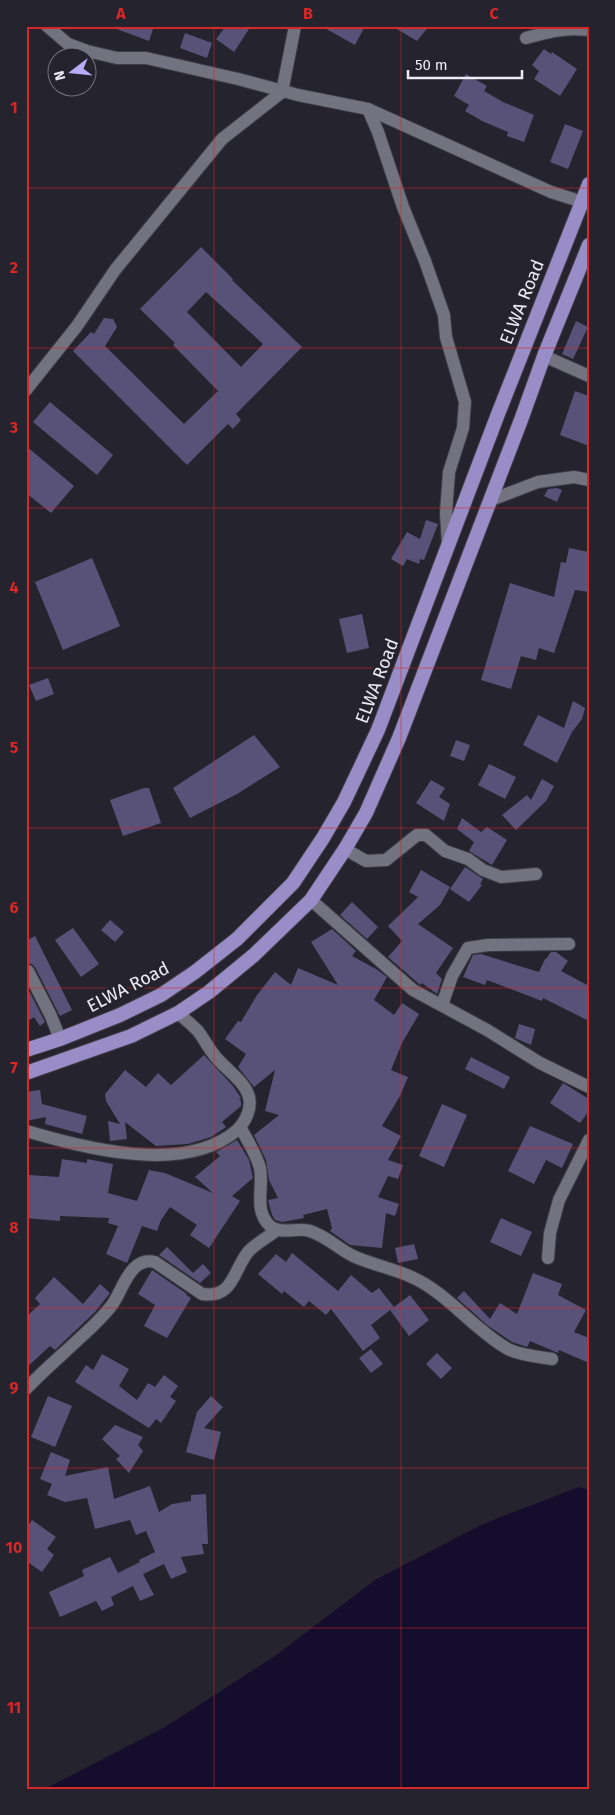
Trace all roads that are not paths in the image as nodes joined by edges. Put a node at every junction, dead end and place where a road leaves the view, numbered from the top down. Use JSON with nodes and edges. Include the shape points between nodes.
{"nodes":[{"id":1,"x":47,"y":26,"type":"edge"},
{"id":2,"x":295,"y":26,"type":"edge"},
{"id":3,"x":589,"y":30,"type":"edge"},
{"id":4,"x":526,"y":38,"type":"dead end"},
{"id":5,"x":282,"y":92,"type":"junction"},
{"id":6,"x":368,"y":109,"type":"junction"},
{"id":7,"x":589,"y":184,"type":"edge"},
{"id":8,"x":585,"y":203,"type":"edge"},
{"id":9,"x":589,"y":245,"type":"edge"},
{"id":10,"x":544,"y":356,"type":"junction"},
{"id":11,"x":589,"y":376,"type":"edge"},
{"id":12,"x":26,"y":390,"type":"edge"},
{"id":13,"x":589,"y":480,"type":"edge"},
{"id":14,"x":491,"y":500,"type":"junction"},
{"id":15,"x":448,"y":545,"type":"junction"},
{"id":16,"x":345,"y":849,"type":"junction"},
{"id":17,"x":536,"y":874,"type":"dead end"},
{"id":18,"x":311,"y":900,"type":"junction"},
{"id":19,"x":569,"y":944,"type":"dead end"},
{"id":20,"x":28,"y":971,"type":"dead end"},
{"id":21,"x":442,"y":1005,"type":"junction"},
{"id":22,"x":178,"y":1013,"type":"junction"},
{"id":23,"x":60,"y":1039,"type":"junction"},
{"id":24,"x":26,"y":1050,"type":"edge"},
{"id":25,"x":26,"y":1073,"type":"edge"},
{"id":26,"x":589,"y":1087,"type":"edge"},
{"id":27,"x":240,"y":1127,"type":"junction"},
{"id":28,"x":26,"y":1131,"type":"edge"},
{"id":29,"x":589,"y":1140,"type":"edge"},
{"id":30,"x":277,"y":1230,"type":"junction"},
{"id":31,"x":548,"y":1258,"type":"dead end"},
{"id":32,"x":552,"y":1359,"type":"dead end"},
{"id":33,"x":26,"y":1389,"type":"edge"}],
"edges":[{"from":1,"to":5,"type":"street","via":[[68,44],[87,51],[117,58],[146,58]]},
{"from":2,"to":5,"type":"street"},
{"from":3,"to":4,"type":"street","via":[[571,28]]},
{"from":5,"to":6,"type":"street"},
{"from":5,"to":12,"type":"street","via":[[222,139],[115,270]]},
{"from":6,"to":8,"type":"street","via":[[551,192]]},
{"from":6,"to":15,"type":"street","via":[[444,315],[446,337],[464,402],[463,428],[449,472]]},
{"from":7,"to":8,"type":"main road","name":"ELWA Road"},
{"from":8,"to":15,"type":"main road","name":"ELWA Road"},
{"from":9,"to":10,"type":"main road"},
{"from":10,"to":11,"type":"street"},
{"from":10,"to":14,"type":"main road"},
{"from":13,"to":14,"type":"street","via":[[574,476],[538,482]]},
{"from":14,"to":16,"type":"main road","via":[[399,738],[366,813]]},
{"from":15,"to":23,"type":"main road","name":"ELWA Road","via":[[378,730],[344,802],[293,883],[237,939],[161,995],[120,1016]]},
{"from":16,"to":17,"type":"street","via":[[366,861],[386,860],[417,835],[426,835],[445,851],[468,858],[483,870],[501,877]]},
{"from":16,"to":18,"type":"main road"},
{"from":18,"to":21,"type":"street","via":[[413,990]]},
{"from":18,"to":22,"type":"main road","via":[[254,955]]},
{"from":19,"to":21,"type":"street","via":[[468,948],[452,976]]},
{"from":20,"to":23,"type":"street"},
{"from":21,"to":26,"type":"street","via":[[540,1063]]},
{"from":22,"to":25,"type":"main road","via":[[131,1036]]},
{"from":22,"to":27,"type":"street","via":[[197,1030],[249,1096],[250,1107]]},
{"from":23,"to":24,"type":"main road","name":"ELWA Road"},
{"from":27,"to":28,"type":"street","via":[[212,1145],[170,1156],[100,1148]]},
{"from":27,"to":30,"type":"street","via":[[259,1166],[262,1214]]},
{"from":29,"to":31,"type":"street","via":[[559,1200],[550,1233]]},
{"from":30,"to":32,"type":"street","via":[[311,1231],[353,1256],[415,1278],[429,1285],[509,1350]]},
{"from":30,"to":33,"type":"street","via":[[248,1251],[220,1294],[202,1294],[155,1262],[136,1266],[128,1274],[112,1305]]}]}
